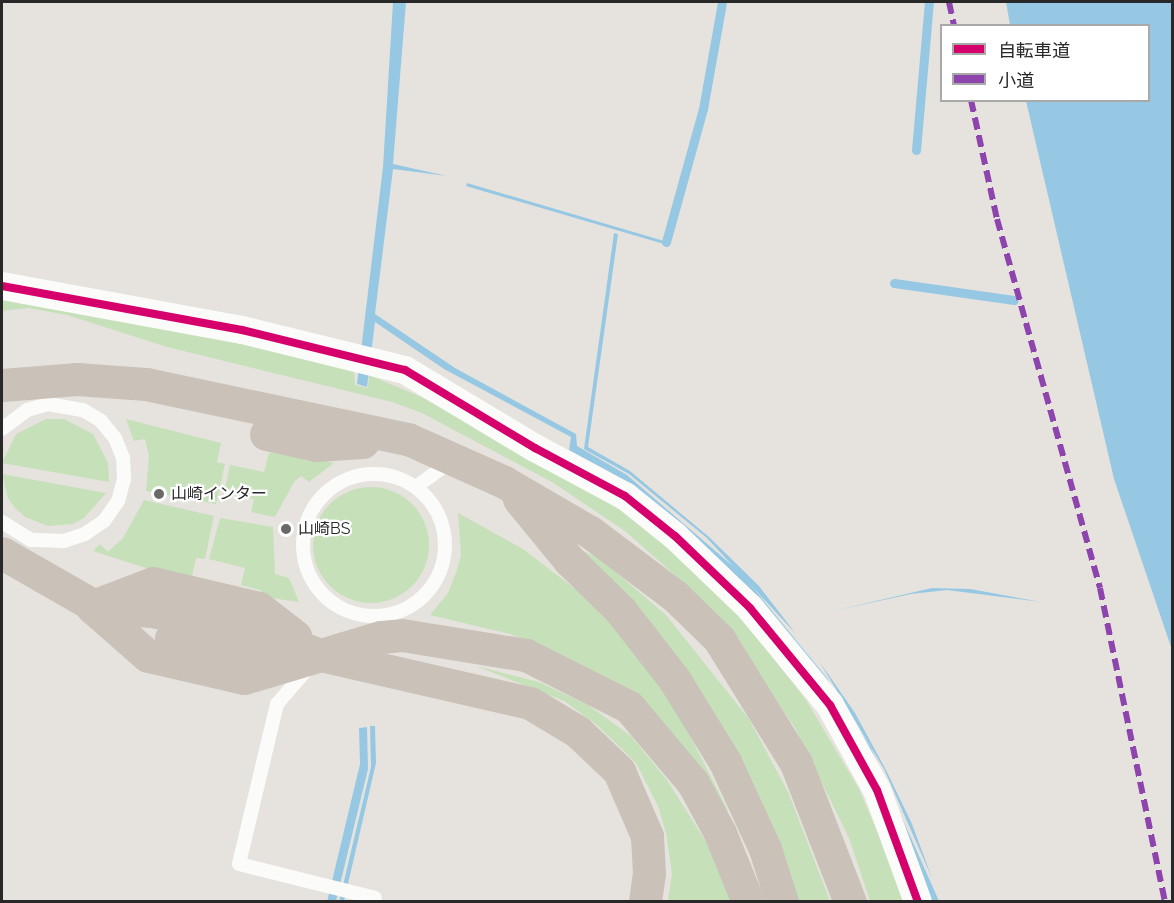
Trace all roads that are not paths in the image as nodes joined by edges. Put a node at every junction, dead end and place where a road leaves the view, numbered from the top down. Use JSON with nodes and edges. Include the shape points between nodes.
{"nodes":[{"id":1,"x":2,"y":286,"type":"edge"},
{"id":2,"x":2,"y":386,"type":"edge"},
{"id":3,"x":47,"y":394,"type":"junction"},
{"id":4,"x":2,"y":429,"type":"edge"},
{"id":5,"x":456,"y":457,"type":"junction"},
{"id":6,"x":504,"y":482,"type":"junction"},
{"id":7,"x":416,"y":487,"type":"junction"},
{"id":8,"x":2,"y":522,"type":"edge"},
{"id":9,"x":14,"y":554,"type":"edge"},
{"id":10,"x":92,"y":607,"type":"junction"},
{"id":11,"x":380,"y":626,"type":"junction"},
{"id":12,"x":320,"y":655,"type":"junction"},
{"id":13,"x":375,"y":898,"type":"dead end"},
{"id":14,"x":645,"y":902,"type":"edge"},
{"id":15,"x":748,"y":902,"type":"edge"},
{"id":16,"x":782,"y":902,"type":"edge"},
{"id":17,"x":850,"y":902,"type":"edge"},
{"id":18,"x":918,"y":902,"type":"edge"}],
"edges":[{"from":1,"to":18,"type":"street","via":[[242,330],[405,370],[535,448],[625,496],[675,536],[743,601],[830,705],[877,790]]},
{"from":2,"to":3,"type":"highway"},
{"from":3,"to":4,"type":"lane"},
{"from":3,"to":5,"type":"highway","via":[[77,379],[146,407],[316,445],[408,439]]},
{"from":3,"to":9,"type":"lane","via":[[101,421],[119,448],[124,479],[111,511],[85,534]]},
{"from":5,"to":6,"type":"highway"},
{"from":5,"to":7,"type":"lane"},
{"from":6,"to":16,"type":"highway","via":[[569,560],[621,611],[674,679],[725,762],[765,849]]},
{"from":6,"to":17,"type":"highway","via":[[609,546],[675,596],[719,639],[796,763]]},
{"from":7,"to":11,"type":"lane","via":[[434,506],[443,527],[445,550],[440,572],[428,591]]},
{"from":7,"to":11,"type":"lane","via":[[375,473],[350,477],[329,488],[313,507],[303,529],[302,553],[310,577],[324,597]]},
{"from":8,"to":9,"type":"lane"},
{"from":9,"to":10,"type":"highway"},
{"from":10,"to":12,"type":"highway","via":[[152,634],[267,660]]},
{"from":10,"to":12,"type":"highway","via":[[153,583],[259,608]]},
{"from":11,"to":12,"type":"highway"},
{"from":11,"to":15,"type":"highway","via":[[402,635],[526,655],[628,707],[693,783],[720,833]]},
{"from":12,"to":13,"type":"lane","via":[[277,704],[238,864]]},
{"from":12,"to":14,"type":"highway","via":[[530,703],[578,732],[618,771],[634,801],[646,836],[649,873]]}]}
